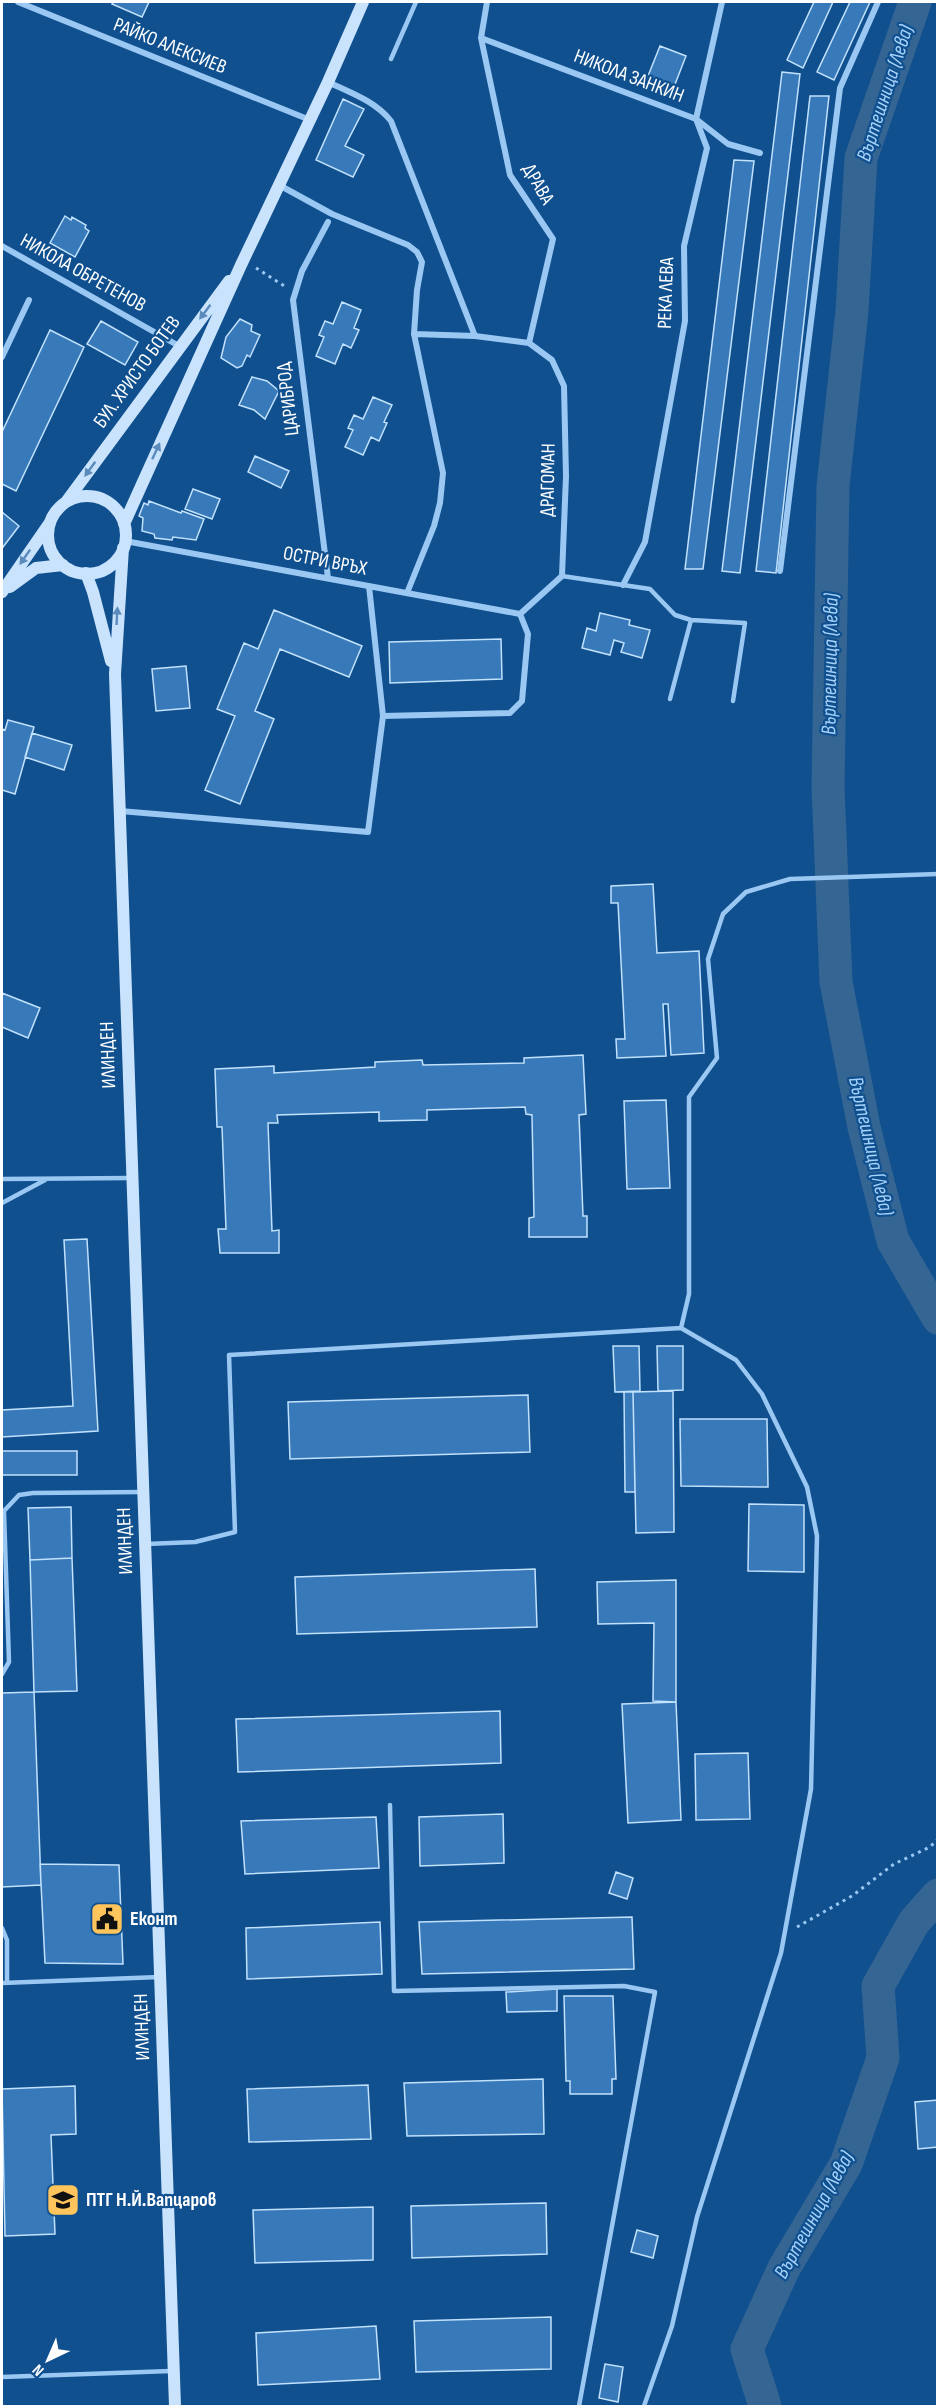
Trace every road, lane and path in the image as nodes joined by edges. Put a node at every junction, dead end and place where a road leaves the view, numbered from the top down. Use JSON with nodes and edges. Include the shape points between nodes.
{"nodes":[{"id":1,"x":18,"y":2,"type":"edge"},
{"id":2,"x":363,"y":2,"type":"edge"},
{"id":3,"x":416,"y":2,"type":"edge"},
{"id":4,"x":487,"y":2,"type":"edge"},
{"id":5,"x":722,"y":2,"type":"edge"},
{"id":6,"x":878,"y":2,"type":"edge"},
{"id":7,"x":481,"y":38,"type":"junction"},
{"id":8,"x":392,"y":59,"type":"dead end"},
{"id":9,"x":328,"y":82,"type":"junction"},
{"id":10,"x":696,"y":119,"type":"junction"},
{"id":11,"x":310,"y":120,"type":"junction"},
{"id":12,"x":760,"y":153,"type":"dead end"},
{"id":13,"x":279,"y":185,"type":"junction"},
{"id":14,"x":328,"y":222,"type":"dead end"},
{"id":15,"x":2,"y":246,"type":"edge"},
{"id":16,"x":242,"y":263,"type":"junction"},
{"id":17,"x":295,"y":293,"type":"junction"},
{"id":18,"x":29,"y":300,"type":"dead end"},
{"id":19,"x":414,"y":334,"type":"junction"},
{"id":20,"x":475,"y":336,"type":"junction"},
{"id":21,"x":529,"y":343,"type":"junction"},
{"id":22,"x":179,"y":346,"type":"junction"},
{"id":23,"x":2,"y":357,"type":"edge"},
{"id":24,"x":66,"y":502,"type":"junction"},
{"id":25,"x":50,"y":523,"type":"junction"},
{"id":26,"x":124,"y":524,"type":"junction"},
{"id":27,"x":124,"y":544,"type":"junction"},
{"id":28,"x":63,"y":565,"type":"junction"},
{"id":29,"x":780,"y":571,"type":"dead end"},
{"id":30,"x":86,"y":573,"type":"junction"},
{"id":31,"x":562,"y":576,"type":"junction"},
{"id":32,"x":328,"y":578,"type":"junction"},
{"id":33,"x":623,"y":585,"type":"junction"},
{"id":34,"x":369,"y":586,"type":"junction"},
{"id":35,"x":2,"y":593,"type":"edge"},
{"id":36,"x":407,"y":593,"type":"junction"},
{"id":37,"x":520,"y":614,"type":"junction"},
{"id":38,"x":692,"y":620,"type":"junction"},
{"id":39,"x":115,"y":674,"type":"junction"},
{"id":40,"x":670,"y":699,"type":"dead end"},
{"id":41,"x":733,"y":701,"type":"dead end"},
{"id":42,"x":383,"y":716,"type":"junction"},
{"id":43,"x":119,"y":811,"type":"junction"},
{"id":44,"x":938,"y":874,"type":"edge"},
{"id":45,"x":132,"y":1178,"type":"junction"},
{"id":46,"x":2,"y":1179,"type":"edge"},
{"id":47,"x":48,"y":1179,"type":"junction"},
{"id":48,"x":2,"y":1203,"type":"edge"},
{"id":49,"x":681,"y":1328,"type":"junction"},
{"id":50,"x":143,"y":1492,"type":"junction"},
{"id":51,"x":2,"y":1513,"type":"edge"},
{"id":52,"x":144,"y":1544,"type":"junction"},
{"id":53,"x":2,"y":1674,"type":"edge"},
{"id":54,"x":390,"y":1805,"type":"dead end"},
{"id":55,"x":938,"y":1839,"type":"edge"},
{"id":56,"x":2,"y":1928,"type":"edge"},
{"id":57,"x":784,"y":1934,"type":"junction"},
{"id":58,"x":160,"y":1977,"type":"junction"},
{"id":59,"x":4,"y":1983,"type":"edge"},
{"id":60,"x":174,"y":2371,"type":"junction"},
{"id":61,"x":2,"y":2378,"type":"edge"},
{"id":62,"x":175,"y":2406,"type":"edge"},
{"id":63,"x":579,"y":2406,"type":"edge"},
{"id":64,"x":644,"y":2406,"type":"edge"}],
"edges":[{"from":1,"to":11,"type":"street","name":"РАЙКО АЛЕКСИЕВ"},
{"from":2,"to":9,"type":"street","name":"БУЛ. ХРИСТО БОТЕВ"},
{"from":3,"to":8,"type":"lane"},
{"from":4,"to":7,"type":"street","name":"ДРАВА"},
{"from":5,"to":10,"type":"street"},
{"from":6,"to":29,"type":"street","via":[[840,87]]},
{"from":7,"to":10,"type":"street","name":"НИКОЛА ЗАНКИН"},
{"from":7,"to":21,"type":"street","name":"ДРАВА","via":[[510,175],[553,238]]},
{"from":9,"to":11,"type":"street","name":"БУЛ. ХРИСТО БОТЕВ"},
{"from":9,"to":20,"type":"street","via":[[369,101],[391,121]]},
{"from":10,"to":12,"type":"street","name":"НИКОЛА ЗАНКИН","via":[[728,144]]},
{"from":10,"to":33,"type":"street","name":"РЕКА ЛЕВА","via":[[707,148],[684,246],[685,321],[645,542]]},
{"from":11,"to":13,"type":"street","name":"БУЛ. ХРИСТО БОТЕВ"},
{"from":13,"to":16,"type":"street","name":"БУЛ. ХРИСТО БОТЕВ"},
{"from":13,"to":19,"type":"street","via":[[417,252],[423,262]]},
{"from":14,"to":17,"type":"street","name":"ЦАРИБРОД"},
{"from":15,"to":22,"type":"street","name":"НИКОЛА ОБРЕТЕНОВ"},
{"from":16,"to":17,"type":"path"},
{"from":16,"to":22,"type":"street","name":"БУЛ. ХРИСТО БОТЕВ","one_way":true},
{"from":26,"to":16,"type":"street","name":"БУЛ. ХРИСТО БОТЕВ","one_way":true},
{"from":17,"to":32,"type":"street","name":"ЦАРИБРОД","via":[[296,328]]},
{"from":18,"to":23,"type":"street"},
{"from":19,"to":20,"type":"street"},
{"from":19,"to":36,"type":"street","via":[[443,473],[434,526]]},
{"from":20,"to":21,"type":"street"},
{"from":21,"to":31,"type":"street","name":"ДРАГОМАН","via":[[552,360],[564,386]]},
{"from":22,"to":24,"type":"street","name":"БУЛ. ХРИСТО БОТЕВ","one_way":true},
{"from":24,"to":25,"type":"street"},
{"from":24,"to":26,"type":"street","via":[[83,496],[100,498],[115,508]]},
{"from":25,"to":28,"type":"street","via":[[50,546]]},
{"from":25,"to":35,"type":"street","one_way":true},
{"from":26,"to":27,"type":"street"},
{"from":27,"to":30,"type":"street","via":[[109,567]]},
{"from":27,"to":32,"type":"street","name":"ОСТРИ ВРЪХ"},
{"from":39,"to":27,"type":"street","name":"ИЛИНДЕН","one_way":true},
{"from":28,"to":30,"type":"street"},
{"from":28,"to":35,"type":"street","via":[[36,568]]},
{"from":30,"to":39,"type":"street","name":"ИЛИНДЕН"},
{"from":31,"to":33,"type":"lane"},
{"from":31,"to":37,"type":"street"},
{"from":32,"to":34,"type":"street","name":"ОСТРИ ВРЪХ"},
{"from":33,"to":38,"type":"lane","via":[[650,589],[675,615]]},
{"from":34,"to":36,"type":"street","name":"ОСТРИ ВРЪХ"},
{"from":34,"to":42,"type":"street"},
{"from":36,"to":37,"type":"street","name":"ОСТРИ ВРЪХ"},
{"from":37,"to":42,"type":"street","via":[[528,634],[522,701],[510,713]]},
{"from":38,"to":40,"type":"lane"},
{"from":38,"to":41,"type":"lane","via":[[745,623]]},
{"from":39,"to":43,"type":"street","name":"ИЛИНДЕН"},
{"from":42,"to":43,"type":"street","via":[[368,832]]},
{"from":43,"to":45,"type":"street","name":"ИЛИНДЕН"},
{"from":44,"to":49,"type":"lane","via":[[790,879],[746,892],[723,914],[708,959],[717,1058],[689,1097],[689,1294]]},
{"from":45,"to":47,"type":"lane"},
{"from":45,"to":50,"type":"street","name":"ИЛИНДЕН"},
{"from":46,"to":47,"type":"lane"},
{"from":47,"to":48,"type":"lane"},
{"from":49,"to":52,"type":"lane","via":[[229,1355],[235,1532],[195,1542]]},
{"from":49,"to":57,"type":"lane","via":[[736,1360],[762,1394],[807,1487],[817,1536],[811,1790]]},
{"from":50,"to":51,"type":"lane","via":[[19,1495]]},
{"from":50,"to":52,"type":"street","name":"ИЛИНДЕН"},
{"from":51,"to":53,"type":"lane","via":[[9,1662]]},
{"from":52,"to":58,"type":"street","name":"ИЛИНДЕН"},
{"from":54,"to":63,"type":"lane","via":[[394,1991],[624,1986],[655,1992]]},
{"from":55,"to":57,"type":"path","via":[[930,1847],[894,1864],[852,1896]]},
{"from":56,"to":59,"type":"lane","via":[[7,1940]]},
{"from":57,"to":64,"type":"lane","via":[[697,2217],[672,2326]]},
{"from":58,"to":59,"type":"lane"},
{"from":58,"to":60,"type":"street","name":"ИЛИНДЕН"},
{"from":60,"to":61,"type":"lane"},
{"from":60,"to":62,"type":"street","name":"ИЛИНДЕН"}]}
